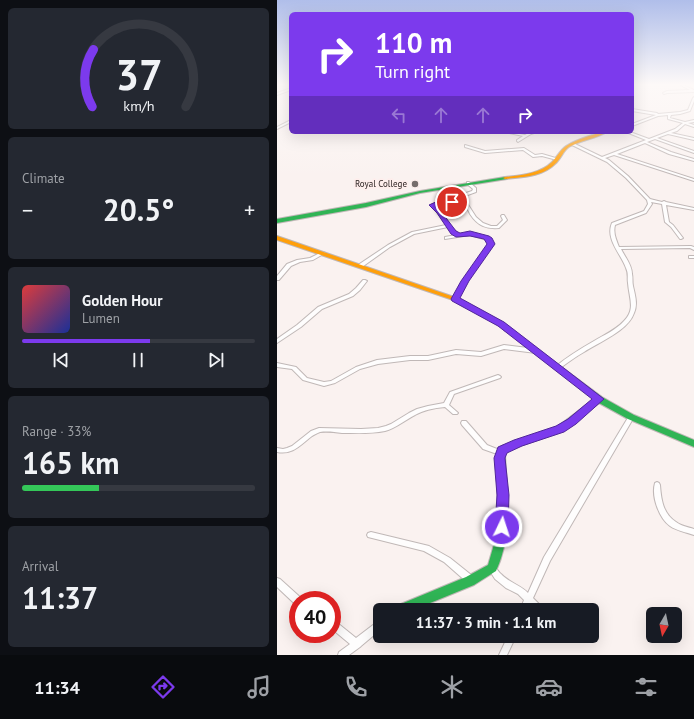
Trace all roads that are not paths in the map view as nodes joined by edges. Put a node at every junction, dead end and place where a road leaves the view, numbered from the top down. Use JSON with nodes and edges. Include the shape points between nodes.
{"nodes":[{"id":1,"x":670,"y":114,"type":"edge"},
{"id":2,"x":657,"y":115,"type":"edge"},
{"id":3,"x":694,"y":121,"type":"edge"},
{"id":4,"x":289,"y":122,"type":"edge"},
{"id":5,"x":634,"y":124,"type":"edge"},
{"id":6,"x":684,"y":124,"type":"junction"},
{"id":7,"x":694,"y":126,"type":"edge"},
{"id":8,"x":277,"y":128,"type":"edge"},
{"id":9,"x":668,"y":133,"type":"junction"},
{"id":10,"x":515,"y":134,"type":"edge"},
{"id":11,"x":530,"y":134,"type":"edge"},
{"id":12,"x":599,"y":134,"type":"edge"},
{"id":13,"x":631,"y":134,"type":"edge"},
{"id":14,"x":525,"y":136,"type":"junction"},
{"id":15,"x":654,"y":138,"type":"junction"},
{"id":16,"x":694,"y":139,"type":"edge"},
{"id":17,"x":518,"y":141,"type":"dead end"},
{"id":18,"x":647,"y":141,"type":"junction"},
{"id":19,"x":574,"y":145,"type":"junction"},
{"id":20,"x":466,"y":146,"type":"dead end"},
{"id":21,"x":505,"y":147,"type":"dead end"},
{"id":22,"x":512,"y":150,"type":"junction"},
{"id":23,"x":694,"y":152,"type":"edge"},
{"id":24,"x":615,"y":154,"type":"junction"},
{"id":25,"x":603,"y":158,"type":"junction"},
{"id":26,"x":557,"y":159,"type":"junction"},
{"id":27,"x":694,"y":160,"type":"edge"},
{"id":28,"x":694,"y":180,"type":"edge"},
{"id":29,"x":468,"y":183,"type":"junction"},
{"id":30,"x":649,"y":200,"type":"junction"},
{"id":31,"x":458,"y":201,"type":"junction"},
{"id":32,"x":664,"y":202,"type":"junction"},
{"id":33,"x":694,"y":209,"type":"edge"},
{"id":34,"x":503,"y":216,"type":"dead end"},
{"id":35,"x":277,"y":221,"type":"edge"},
{"id":36,"x":448,"y":226,"type":"junction"},
{"id":37,"x":458,"y":236,"type":"junction"},
{"id":38,"x":277,"y":238,"type":"edge"},
{"id":39,"x":446,"y":238,"type":"dead end"},
{"id":40,"x":681,"y":238,"type":"dead end"},
{"id":41,"x":618,"y":248,"type":"junction"},
{"id":42,"x":694,"y":249,"type":"edge"},
{"id":43,"x":323,"y":253,"type":"junction"},
{"id":44,"x":360,"y":266,"type":"junction"},
{"id":45,"x":277,"y":279,"type":"edge"},
{"id":46,"x":365,"y":281,"type":"dead end"},
{"id":47,"x":455,"y":299,"type":"junction"},
{"id":48,"x":277,"y":341,"type":"edge"},
{"id":49,"x":536,"y":351,"type":"junction"},
{"id":50,"x":277,"y":366,"type":"edge"},
{"id":51,"x":557,"y":368,"type":"junction"},
{"id":52,"x":498,"y":377,"type":"dead end"},
{"id":53,"x":599,"y":399,"type":"junction"},
{"id":54,"x":446,"y":405,"type":"junction"},
{"id":55,"x":455,"y":413,"type":"dead end"},
{"id":56,"x":631,"y":418,"type":"junction"},
{"id":57,"x":464,"y":423,"type":"dead end"},
{"id":58,"x":694,"y":444,"type":"edge"},
{"id":59,"x":277,"y":450,"type":"edge"},
{"id":60,"x":500,"y":453,"type":"junction"},
{"id":61,"x":657,"y":485,"type":"dead end"},
{"id":62,"x":694,"y":532,"type":"edge"},
{"id":63,"x":371,"y":535,"type":"dead end"},
{"id":64,"x":492,"y":568,"type":"junction"},
{"id":65,"x":472,"y":581,"type":"junction"},
{"id":66,"x":277,"y":582,"type":"edge"},
{"id":67,"x":289,"y":593,"type":"edge"},
{"id":68,"x":529,"y":600,"type":"junction"},
{"id":69,"x":414,"y":603,"type":"edge"},
{"id":70,"x":528,"y":603,"type":"edge"},
{"id":71,"x":532,"y":603,"type":"edge"},
{"id":72,"x":341,"y":631,"type":"edge"},
{"id":73,"x":373,"y":631,"type":"edge"},
{"id":74,"x":509,"y":643,"type":"edge"},
{"id":75,"x":357,"y":644,"type":"junction"},
{"id":76,"x":342,"y":655,"type":"edge"},
{"id":77,"x":503,"y":655,"type":"edge"}],
"edges":[{"from":1,"to":6,"type":"street","via":[[669,118]]},
{"from":2,"to":5,"type":"street"},
{"from":3,"to":6,"type":"street"},
{"from":4,"to":8,"type":"street"},
{"from":6,"to":7,"type":"street"},
{"from":6,"to":9,"type":"street"},
{"from":9,"to":15,"type":"street"},
{"from":9,"to":16,"type":"street"},
{"from":10,"to":14,"type":"street"},
{"from":11,"to":14,"type":"street"},
{"from":12,"to":19,"type":"street"},
{"from":13,"to":18,"type":"street"},
{"from":14,"to":17,"type":"street"},
{"from":15,"to":18,"type":"street"},
{"from":15,"to":23,"type":"street"},
{"from":18,"to":24,"type":"street"},
{"from":18,"to":27,"type":"street","via":[[671,153]]},
{"from":19,"to":25,"type":"street"},
{"from":19,"to":26,"type":"street","via":[[564,149]]},
{"from":20,"to":22,"type":"street","via":[[485,152]]},
{"from":21,"to":22,"type":"street"},
{"from":22,"to":26,"type":"street","via":[[524,149],[534,156],[542,155]]},
{"from":24,"to":25,"type":"street"},
{"from":24,"to":28,"type":"street"},
{"from":25,"to":30,"type":"street","via":[[617,168]]},
{"from":26,"to":29,"type":"street","via":[[546,168],[529,175]]},
{"from":29,"to":31,"type":"street","via":[[475,189],[474,192],[464,195]]},
{"from":29,"to":35,"type":"street"},
{"from":30,"to":32,"type":"street"},
{"from":30,"to":41,"type":"street","via":[[651,204],[645,212],[612,226],[612,236]]},
{"from":31,"to":34,"type":"street","via":[[466,204],[475,219],[483,226],[498,227],[505,220]]},
{"from":31,"to":36,"type":"street","via":[[433,205]]},
{"from":32,"to":33,"type":"street"},
{"from":32,"to":40,"type":"street","via":[[667,222]]},
{"from":36,"to":37,"type":"street"},
{"from":36,"to":44,"type":"street","via":[[413,233]]},
{"from":37,"to":39,"type":"street"},
{"from":37,"to":47,"type":"street","via":[[473,234],[489,239],[491,244]]},
{"from":38,"to":43,"type":"street"},
{"from":41,"to":42,"type":"street"},
{"from":41,"to":51,"type":"street","via":[[630,271],[634,302],[630,317],[617,330]]},
{"from":43,"to":44,"type":"street"},
{"from":43,"to":45,"type":"street","via":[[289,265]]},
{"from":44,"to":47,"type":"street"},
{"from":46,"to":48,"type":"street","via":[[351,295],[321,308]]},
{"from":47,"to":49,"type":"street","via":[[501,324]]},
{"from":49,"to":50,"type":"street","via":[[504,347],[481,354],[456,352],[428,358],[377,362],[324,384],[305,379],[294,368]]},
{"from":49,"to":51,"type":"street"},
{"from":51,"to":53,"type":"street"},
{"from":52,"to":54,"type":"street","via":[[451,393]]},
{"from":53,"to":56,"type":"street"},
{"from":53,"to":60,"type":"street","via":[[560,429],[505,448]]},
{"from":54,"to":55,"type":"street"},
{"from":54,"to":59,"type":"street","via":[[423,409],[379,430],[315,431],[290,450]]},
{"from":56,"to":58,"type":"street"},
{"from":56,"to":68,"type":"street","via":[[547,559]]},
{"from":57,"to":60,"type":"street","via":[[485,447]]},
{"from":60,"to":64,"type":"street","via":[[503,515]]},
{"from":61,"to":62,"type":"street","via":[[660,506],[666,517],[677,526]]},
{"from":63,"to":65,"type":"street","via":[[427,548],[447,560]]},
{"from":64,"to":65,"type":"street"},
{"from":64,"to":68,"type":"street","via":[[498,577],[521,591]]},
{"from":65,"to":69,"type":"street"},
{"from":66,"to":67,"type":"street"},
{"from":68,"to":70,"type":"street"},
{"from":68,"to":71,"type":"street"},
{"from":72,"to":75,"type":"street"},
{"from":73,"to":75,"type":"street"},
{"from":74,"to":77,"type":"street"},
{"from":75,"to":76,"type":"street"}]}
